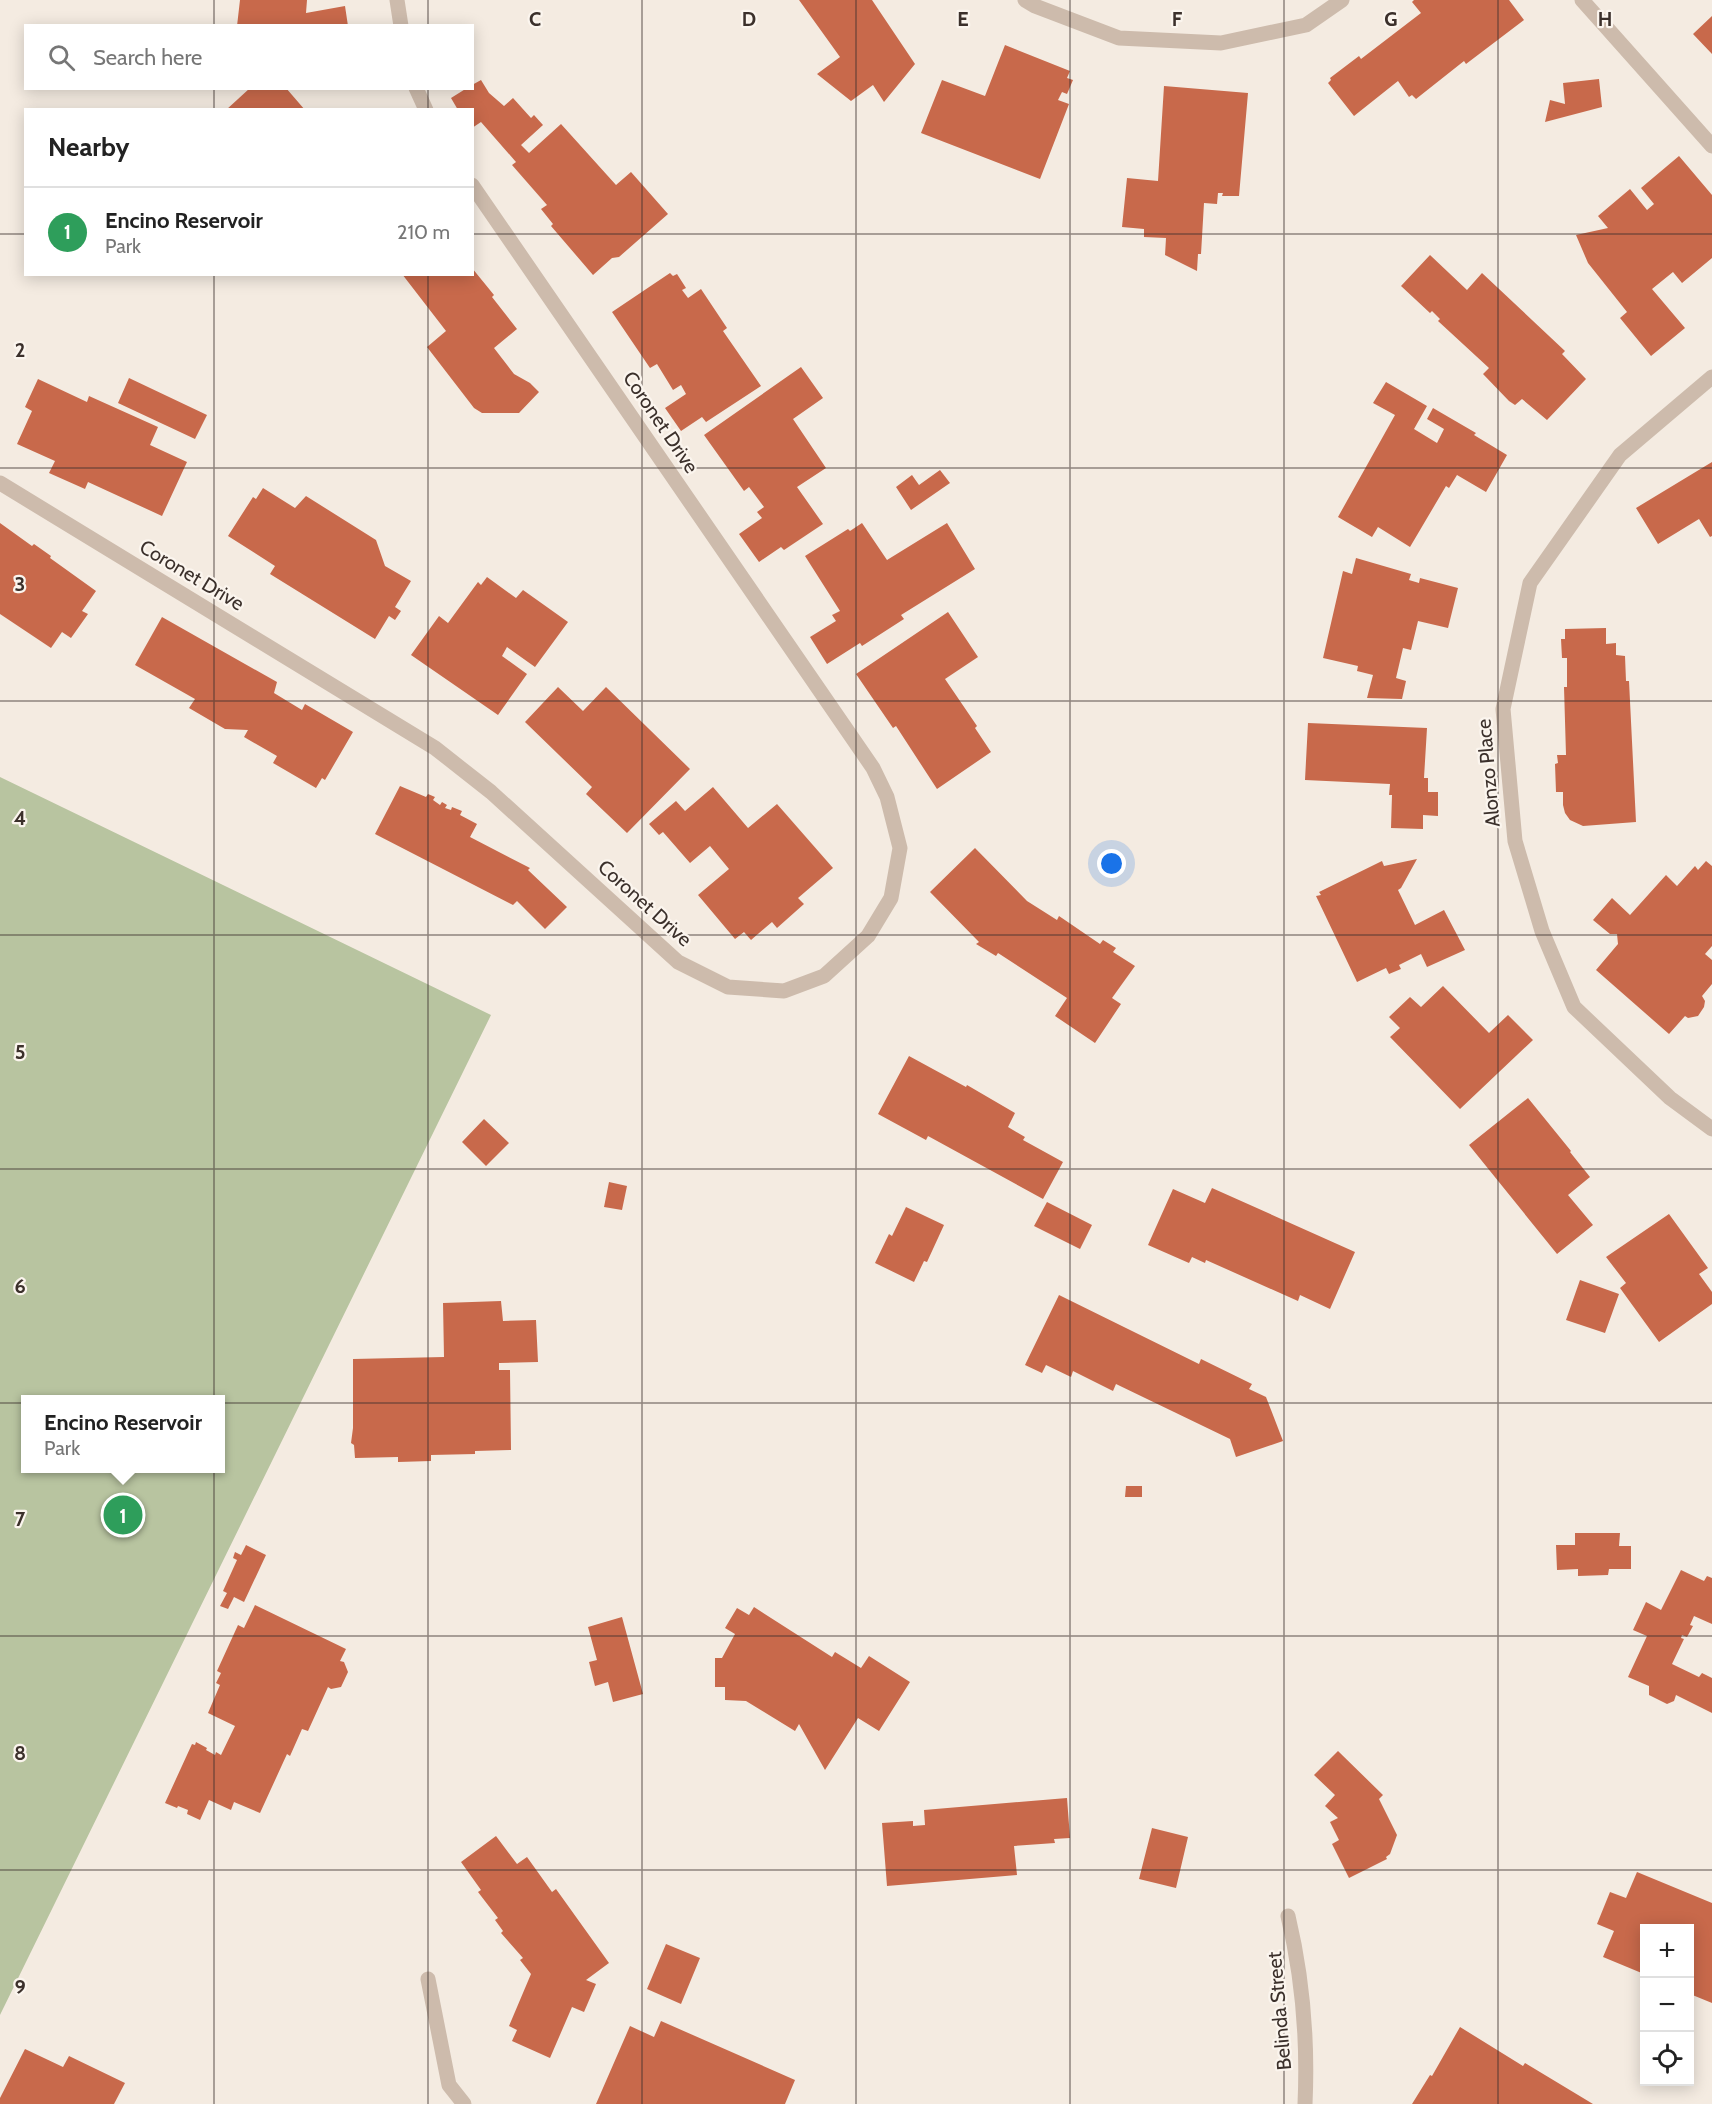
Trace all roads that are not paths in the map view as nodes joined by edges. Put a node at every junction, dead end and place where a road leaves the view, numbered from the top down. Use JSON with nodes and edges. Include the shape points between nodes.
{"nodes":[{"id":1,"x":397,"y":0,"type":"edge"},
{"id":2,"x":1025,"y":0,"type":"edge"},
{"id":3,"x":1342,"y":0,"type":"edge"},
{"id":4,"x":1582,"y":0,"type":"edge"},
{"id":5,"x":401,"y":24,"type":"edge"},
{"id":6,"x":417,"y":90,"type":"edge"},
{"id":7,"x":425,"y":108,"type":"edge"},
{"id":8,"x":1712,"y":146,"type":"edge"},
{"id":9,"x":474,"y":188,"type":"edge"},
{"id":10,"x":1712,"y":378,"type":"edge"},
{"id":11,"x":0,"y":483,"type":"edge"},
{"id":12,"x":1712,"y":1129,"type":"edge"},
{"id":13,"x":1288,"y":1916,"type":"dead end"},
{"id":14,"x":428,"y":1979,"type":"dead end"},
{"id":15,"x":464,"y":2104,"type":"edge"},
{"id":16,"x":1305,"y":2104,"type":"edge"}],
"edges":[{"from":1,"to":5,"type":"street"},
{"from":2,"to":3,"type":"street","via":[[1119,38],[1221,44],[1306,25]]},
{"from":4,"to":8,"type":"street"},
{"from":6,"to":7,"type":"street"},
{"from":9,"to":11,"type":"street","name":"Coronet Drive","via":[[873,768],[887,797],[900,848],[891,898],[868,936],[824,975],[784,992],[728,987],[678,962],[491,792],[435,748]]},
{"from":10,"to":12,"type":"street","name":"Alonzo Place","via":[[1620,455],[1530,583],[1503,709],[1515,840],[1542,931],[1574,1007],[1670,1098]]},
{"from":13,"to":16,"type":"street","name":"Belinda Street","via":[[1299,1961],[1308,2056]]},
{"from":14,"to":15,"type":"street","via":[[449,2085]]}]}
